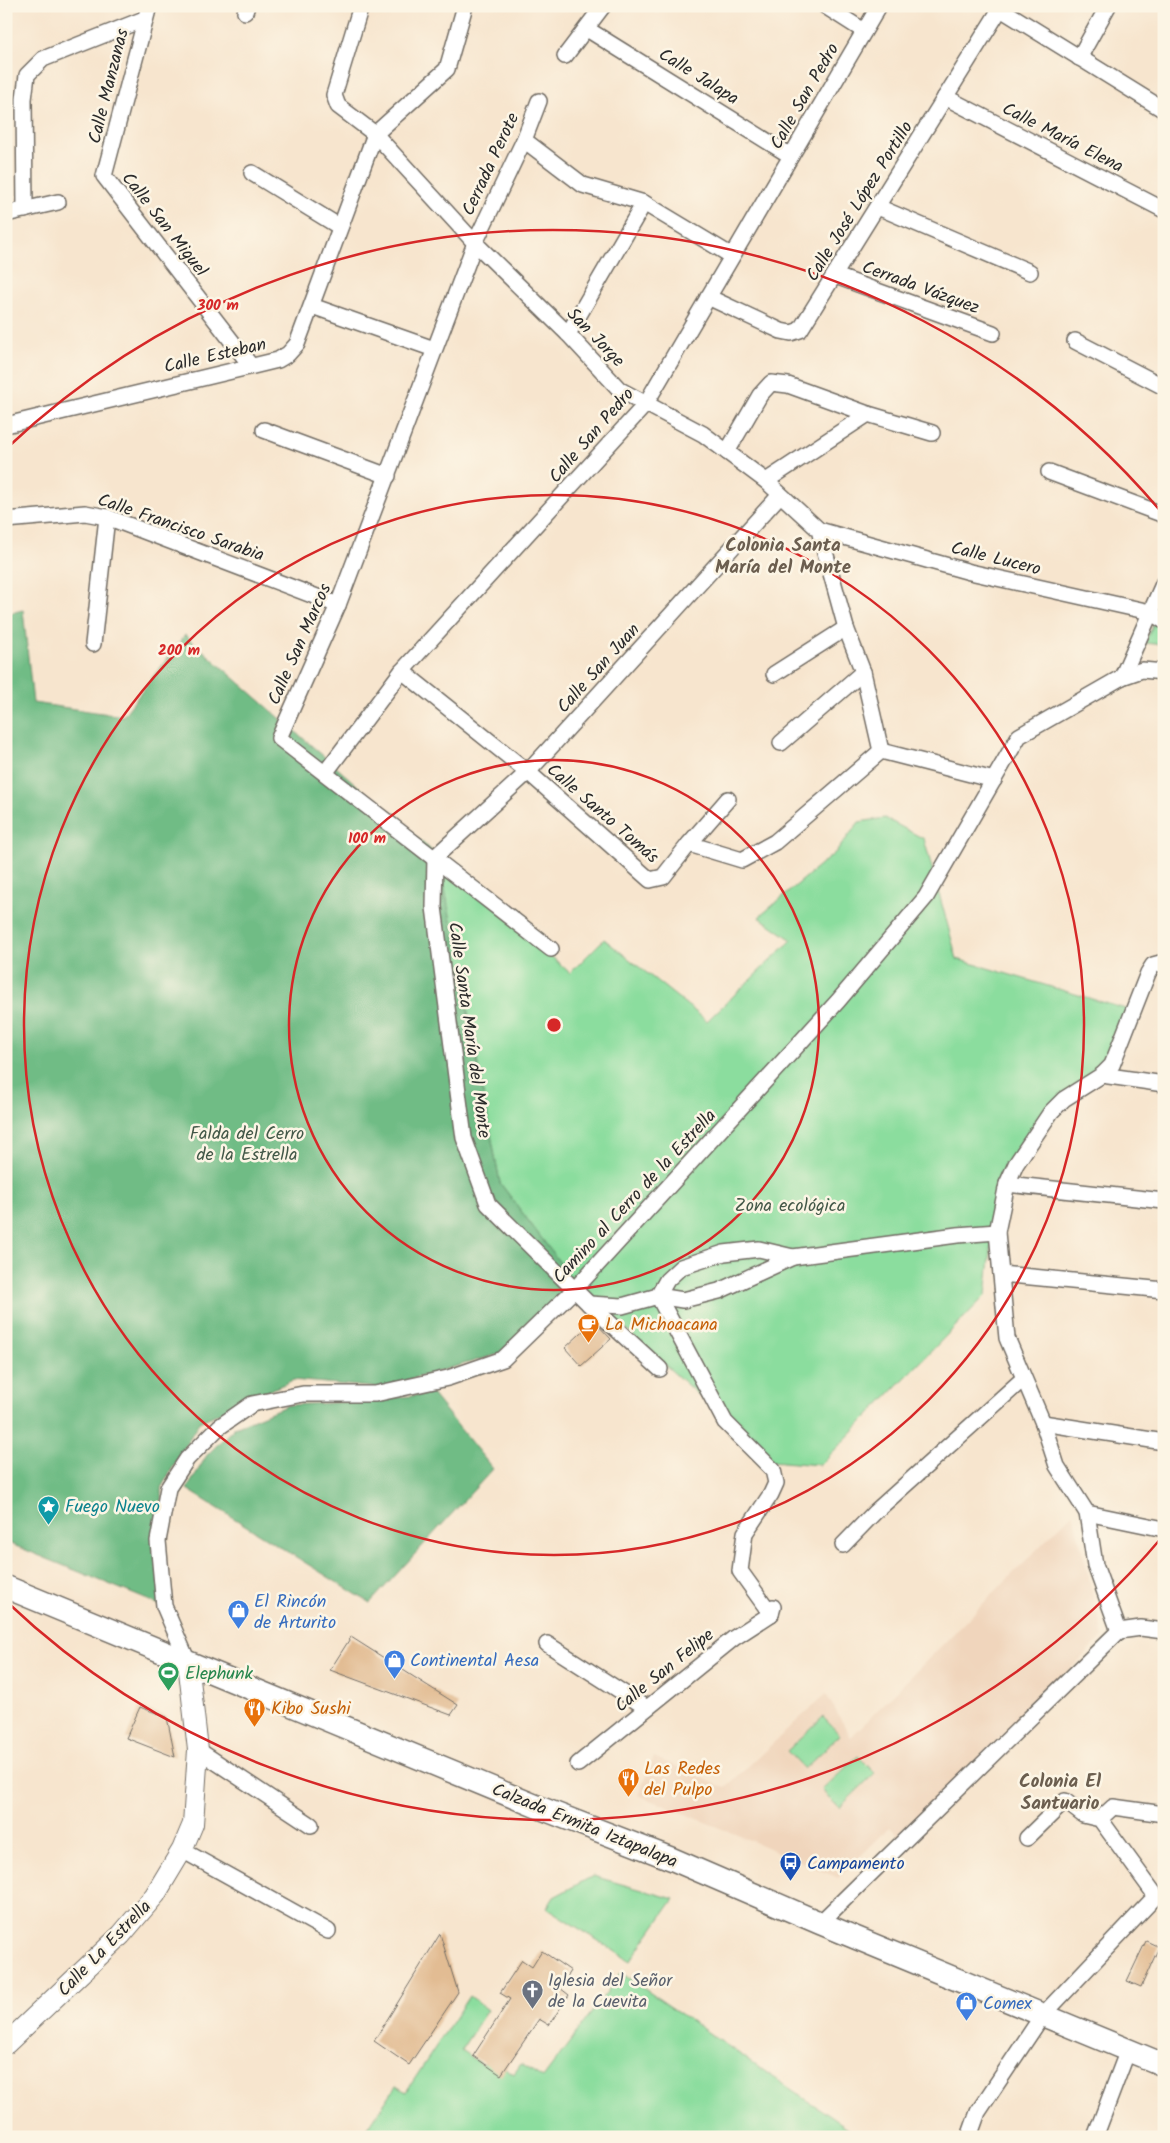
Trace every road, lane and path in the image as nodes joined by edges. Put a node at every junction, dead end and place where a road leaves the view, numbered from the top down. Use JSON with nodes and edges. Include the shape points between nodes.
{"nodes":[{"id":1,"x":361,"y":6,"type":"edge"},
{"id":2,"x":465,"y":6,"type":"edge"},
{"id":3,"x":603,"y":6,"type":"edge"},
{"id":4,"x":825,"y":6,"type":"edge"},
{"id":5,"x":879,"y":6,"type":"edge"},
{"id":6,"x":1108,"y":6,"type":"edge"},
{"id":7,"x":1000,"y":7,"type":"edge"},
{"id":8,"x":146,"y":13,"type":"edge"},
{"id":9,"x":587,"y":29,"type":"junction"},
{"id":10,"x":864,"y":31,"type":"junction"},
{"id":11,"x":565,"y":56,"type":"dead end"},
{"id":12,"x":1079,"y":58,"type":"junction"},
{"id":13,"x":945,"y":97,"type":"junction"},
{"id":14,"x":539,"y":100,"type":"dead end"},
{"id":15,"x":1164,"y":110,"type":"edge"},
{"id":16,"x":375,"y":134,"type":"junction"},
{"id":17,"x":524,"y":140,"type":"junction"},
{"id":18,"x":791,"y":156,"type":"junction"},
{"id":19,"x":252,"y":174,"type":"dead end"},
{"id":20,"x":104,"y":176,"type":"joint"},
{"id":21,"x":58,"y":202,"type":"dead end"},
{"id":22,"x":644,"y":203,"type":"junction"},
{"id":23,"x":878,"y":207,"type":"junction"},
{"id":24,"x":25,"y":210,"type":"junction"},
{"id":25,"x":1164,"y":210,"type":"edge"},
{"id":26,"x":6,"y":214,"type":"edge"},
{"id":27,"x":340,"y":227,"type":"junction"},
{"id":28,"x":475,"y":243,"type":"junction"},
{"id":29,"x":732,"y":256,"type":"junction"},
{"id":30,"x":1030,"y":272,"type":"dead end"},
{"id":31,"x":836,"y":276,"type":"junction"},
{"id":32,"x":708,"y":297,"type":"junction"},
{"id":33,"x":312,"y":306,"type":"junction"},
{"id":34,"x":993,"y":333,"type":"dead end"},
{"id":35,"x":568,"y":334,"type":"junction"},
{"id":36,"x":1075,"y":341,"type":"dead end"},
{"id":37,"x":434,"y":349,"type":"junction"},
{"id":38,"x":251,"y":366,"type":"junction"},
{"id":39,"x":1164,"y":387,"type":"edge"},
{"id":40,"x":645,"y":405,"type":"junction"},
{"id":41,"x":868,"y":414,"type":"junction"},
{"id":42,"x":6,"y":425,"type":"edge"},
{"id":43,"x":264,"y":430,"type":"dead end"},
{"id":44,"x":932,"y":433,"type":"dead end"},
{"id":45,"x":727,"y":452,"type":"junction"},
{"id":46,"x":1049,"y":472,"type":"dead end"},
{"id":47,"x":388,"y":476,"type":"junction"},
{"id":48,"x":766,"y":481,"type":"junction"},
{"id":49,"x":780,"y":496,"type":"junction"},
{"id":50,"x":1164,"y":515,"type":"edge"},
{"id":51,"x":107,"y":517,"type":"junction"},
{"id":52,"x":6,"y":520,"type":"edge"},
{"id":53,"x":819,"y":530,"type":"junction"},
{"id":54,"x":1164,"y":582,"type":"edge"},
{"id":55,"x":338,"y":605,"type":"junction"},
{"id":56,"x":1150,"y":612,"type":"junction"},
{"id":57,"x":1164,"y":621,"type":"edge"},
{"id":58,"x":846,"y":628,"type":"junction"},
{"id":59,"x":92,"y":644,"type":"dead end"},
{"id":60,"x":402,"y":671,"type":"junction"},
{"id":61,"x":863,"y":672,"type":"junction"},
{"id":62,"x":1164,"y":672,"type":"edge"},
{"id":63,"x":774,"y":674,"type":"dead end"},
{"id":64,"x":1122,"y":677,"type":"junction"},
{"id":65,"x":781,"y":742,"type":"dead end"},
{"id":66,"x":881,"y":751,"type":"junction"},
{"id":67,"x":325,"y":772,"type":"junction"},
{"id":68,"x":528,"y":772,"type":"junction"},
{"id":69,"x":994,"y":780,"type":"junction"},
{"id":70,"x":728,"y":799,"type":"dead end"},
{"id":71,"x":689,"y":844,"type":"junction"},
{"id":72,"x":435,"y":857,"type":"junction"},
{"id":73,"x":551,"y":949,"type":"dead end"},
{"id":74,"x":1158,"y":964,"type":"edge"},
{"id":75,"x":1102,"y":1075,"type":"junction"},
{"id":76,"x":1164,"y":1084,"type":"edge"},
{"id":77,"x":1007,"y":1184,"type":"junction"},
{"id":78,"x":1164,"y":1201,"type":"edge"},
{"id":79,"x":997,"y":1232,"type":"junction"},
{"id":80,"x":793,"y":1256,"type":"junction"},
{"id":81,"x":1002,"y":1274,"type":"junction"},
{"id":82,"x":575,"y":1289,"type":"junction"},
{"id":83,"x":1164,"y":1290,"type":"edge"},
{"id":84,"x":658,"y":1296,"type":"junction"},
{"id":85,"x":589,"y":1304,"type":"junction"},
{"id":86,"x":660,"y":1369,"type":"dead end"},
{"id":87,"x":1023,"y":1379,"type":"junction"},
{"id":88,"x":1043,"y":1423,"type":"junction"},
{"id":89,"x":1164,"y":1442,"type":"edge"},
{"id":90,"x":1087,"y":1513,"type":"junction"},
{"id":91,"x":1164,"y":1529,"type":"edge"},
{"id":92,"x":843,"y":1545,"type":"dead end"},
{"id":93,"x":6,"y":1587,"type":"edge"},
{"id":94,"x":1119,"y":1631,"type":"junction"},
{"id":95,"x":1164,"y":1631,"type":"edge"},
{"id":96,"x":547,"y":1644,"type":"dead end"},
{"id":97,"x":188,"y":1662,"type":"junction"},
{"id":98,"x":647,"y":1708,"type":"junction"},
{"id":99,"x":198,"y":1750,"type":"junction"},
{"id":100,"x":578,"y":1764,"type":"dead end"},
{"id":101,"x":1164,"y":1814,"type":"edge"},
{"id":102,"x":1100,"y":1819,"type":"junction"},
{"id":103,"x":311,"y":1825,"type":"dead end"},
{"id":104,"x":1027,"y":1838,"type":"dead end"},
{"id":105,"x":182,"y":1850,"type":"junction"},
{"id":106,"x":820,"y":1924,"type":"junction"},
{"id":107,"x":328,"y":1931,"type":"dead end"},
{"id":108,"x":1042,"y":2016,"type":"junction"},
{"id":109,"x":6,"y":2044,"type":"edge"},
{"id":110,"x":1128,"y":2050,"type":"junction"},
{"id":111,"x":1164,"y":2064,"type":"edge"},
{"id":112,"x":969,"y":2137,"type":"edge"},
{"id":113,"x":1095,"y":2137,"type":"edge"}],
"edges":[{"from":1,"to":16,"type":"street","name":"San Jorge","via":[[334,96],[338,106]]},
{"from":2,"to":16,"type":"street","via":[[447,69]]},
{"from":3,"to":9,"type":"street"},
{"from":4,"to":10,"type":"street"},
{"from":5,"to":10,"type":"street","name":"Calle San Pedro"},
{"from":6,"to":12,"type":"street"},
{"from":7,"to":12,"type":"street"},
{"from":7,"to":13,"type":"street","name":"Calle José López Portillo"},
{"from":8,"to":20,"type":"street","name":"Calle Manzanas"},
{"from":8,"to":24,"type":"street","via":[[44,59],[27,75],[24,99]]},
{"from":9,"to":11,"type":"street"},
{"from":9,"to":18,"type":"street","name":"Calle Jalapa"},
{"from":10,"to":18,"type":"street","name":"Calle San Pedro"},
{"from":12,"to":15,"type":"street"},
{"from":13,"to":23,"type":"street","name":"Calle José López Portillo"},
{"from":13,"to":25,"type":"street","name":"Calle María Elena"},
{"from":14,"to":17,"type":"street","name":"Cerrada Perote"},
{"from":16,"to":27,"type":"street","name":"Calle Esteban"},
{"from":16,"to":28,"type":"street","name":"San Jorge"},
{"from":17,"to":22,"type":"street","via":[[583,185]]},
{"from":17,"to":28,"type":"street","name":"Cerrada Perote"},
{"from":18,"to":29,"type":"street","name":"Calle San Pedro"},
{"from":19,"to":27,"type":"street"},
{"from":20,"to":38,"type":"street","name":"Calle San Miguel"},
{"from":21,"to":24,"type":"street"},
{"from":22,"to":29,"type":"street"},
{"from":22,"to":35,"type":"street"},
{"from":23,"to":30,"type":"street"},
{"from":23,"to":31,"type":"street","name":"Calle José López Portillo"},
{"from":24,"to":26,"type":"street"},
{"from":27,"to":33,"type":"street","name":"Calle Esteban"},
{"from":28,"to":35,"type":"street","name":"San Jorge"},
{"from":28,"to":37,"type":"street","name":"Calle San Marcos"},
{"from":29,"to":32,"type":"street","name":"Calle San Pedro"},
{"from":31,"to":32,"type":"street","name":"Calle José López Portillo","via":[[800,330],[791,334]]},
{"from":31,"to":34,"type":"street","name":"Cerrada Vázquez"},
{"from":32,"to":40,"type":"street","name":"Calle San Pedro"},
{"from":33,"to":37,"type":"street"},
{"from":33,"to":38,"type":"street","name":"Calle Esteban","via":[[297,344],[288,354],[278,360]]},
{"from":35,"to":40,"type":"street","name":"San Jorge","via":[[620,390]]},
{"from":36,"to":39,"type":"street"},
{"from":37,"to":47,"type":"street","name":"Calle San Marcos"},
{"from":38,"to":42,"type":"street","name":"Calle Esteban"},
{"from":40,"to":45,"type":"street","name":"San Jorge","via":[[703,434]]},
{"from":40,"to":60,"type":"street","name":"Calle San Pedro"},
{"from":41,"to":44,"type":"street"},
{"from":41,"to":45,"type":"street","via":[[788,385],[771,383],[760,395]]},
{"from":41,"to":48,"type":"street"},
{"from":43,"to":47,"type":"street"},
{"from":45,"to":48,"type":"street","name":"San Jorge"},
{"from":46,"to":50,"type":"street"},
{"from":47,"to":55,"type":"street","name":"Calle San Marcos"},
{"from":48,"to":49,"type":"street","name":"San Jorge"},
{"from":49,"to":53,"type":"street","name":"San Jorge"},
{"from":49,"to":68,"type":"street","name":"Calle San Juan"},
{"from":51,"to":52,"type":"street","name":"Calle Francisco Sarabia","via":[[86,513]]},
{"from":51,"to":55,"type":"street","name":"Calle Francisco Sarabia"},
{"from":51,"to":59,"type":"street"},
{"from":53,"to":56,"type":"street","name":"Calle Lucero","via":[[970,572]]},
{"from":53,"to":58,"type":"street"},
{"from":54,"to":56,"type":"street"},
{"from":55,"to":67,"type":"street","name":"Calle San Marcos","via":[[279,738]]},
{"from":56,"to":57,"type":"street","name":"Calle Lucero"},
{"from":56,"to":64,"type":"street"},
{"from":58,"to":61,"type":"street"},
{"from":58,"to":63,"type":"street"},
{"from":60,"to":67,"type":"street","name":"Calle San Pedro"},
{"from":60,"to":68,"type":"street","name":"Calle Santo Tomás"},
{"from":61,"to":65,"type":"street"},
{"from":61,"to":66,"type":"street"},
{"from":62,"to":64,"type":"street","name":"Camino al Cerro de la Estrella","via":[[1142,670]]},
{"from":64,"to":69,"type":"street","name":"Camino al Cerro de la Estrella","via":[[1019,736]]},
{"from":66,"to":69,"type":"street"},
{"from":66,"to":71,"type":"street","via":[[774,842],[742,860]]},
{"from":67,"to":72,"type":"street","name":"Calle San Marcos"},
{"from":68,"to":71,"type":"street","name":"Calle Santo Tomás","via":[[650,880],[662,878]]},
{"from":68,"to":72,"type":"street","name":"Calle San Juan"},
{"from":69,"to":82,"type":"street","name":"Camino al Cerro de la Estrella","via":[[926,896],[838,1001]]},
{"from":70,"to":71,"type":"street"},
{"from":72,"to":73,"type":"street","name":"Calle San Marcos"},
{"from":72,"to":82,"type":"street","name":"Calle Santa María del Monte","via":[[434,908],[464,1138],[488,1204]]},
{"from":74,"to":75,"type":"street","via":[[1148,973],[1112,1065]]},
{"from":75,"to":76,"type":"street"},
{"from":75,"to":77,"type":"street","via":[[1064,1099],[1051,1112],[1016,1164]]},
{"from":77,"to":78,"type":"street"},
{"from":77,"to":79,"type":"street"},
{"from":79,"to":80,"type":"street"},
{"from":79,"to":81,"type":"street"},
{"from":80,"to":84,"type":"street","via":[[719,1291],[683,1300]]},
{"from":80,"to":84,"type":"street","via":[[759,1249],[724,1253],[681,1267],[667,1280]]},
{"from":81,"to":83,"type":"street"},
{"from":81,"to":87,"type":"street","via":[[1007,1338]]},
{"from":82,"to":85,"type":"street","name":"Calle Santa María del Monte"},
{"from":82,"to":97,"type":"street","name":"Camino al Cerro de la Estrella","via":[[503,1359],[448,1378],[374,1394],[303,1394],[252,1404],[219,1427],[187,1459],[168,1488],[158,1541],[164,1606]]},
{"from":84,"to":85,"type":"street","via":[[622,1306]]},
{"from":84,"to":98,"type":"street","name":"Calle San Felipe","via":[[725,1422],[773,1470],[776,1483],[745,1533],[740,1571],[772,1610]]},
{"from":85,"to":86,"type":"street","name":"Calle Santa María del Monte"},
{"from":87,"to":88,"type":"street"},
{"from":87,"to":92,"type":"street","via":[[875,1512]]},
{"from":88,"to":89,"type":"street"},
{"from":88,"to":90,"type":"street","via":[[1056,1466]]},
{"from":90,"to":91,"type":"street"},
{"from":90,"to":94,"type":"street","via":[[1095,1565]]},
{"from":93,"to":97,"type":"main road","name":"Calzada Ermita Iztapalapa"},
{"from":94,"to":95,"type":"street","via":[[1141,1628]]},
{"from":94,"to":106,"type":"street"},
{"from":96,"to":98,"type":"street"},
{"from":97,"to":99,"type":"street","name":"Calle La Estrella"},
{"from":97,"to":106,"type":"main road","name":"Calzada Ermita Iztapalapa","via":[[672,1859]]},
{"from":98,"to":100,"type":"street","name":"Calle San Felipe"},
{"from":99,"to":103,"type":"street"},
{"from":99,"to":105,"type":"street","name":"Calle La Estrella","via":[[193,1824]]},
{"from":101,"to":102,"type":"street","via":[[1113,1807]]},
{"from":102,"to":104,"type":"street","via":[[1083,1815],[1065,1801]]},
{"from":102,"to":108,"type":"street","via":[[1156,1896]]},
{"from":105,"to":107,"type":"street"},
{"from":105,"to":109,"type":"street","name":"Calle La Estrella","via":[[155,1895],[121,1935]]},
{"from":106,"to":108,"type":"main road","name":"Calzada Ermita Iztapalapa"},
{"from":108,"to":110,"type":"main road","name":"Calzada Ermita Iztapalapa"},
{"from":108,"to":112,"type":"street","via":[[978,2112]]},
{"from":110,"to":111,"type":"main road","name":"Calzada Ermita Iztapalapa"},
{"from":110,"to":113,"type":"street"}]}
